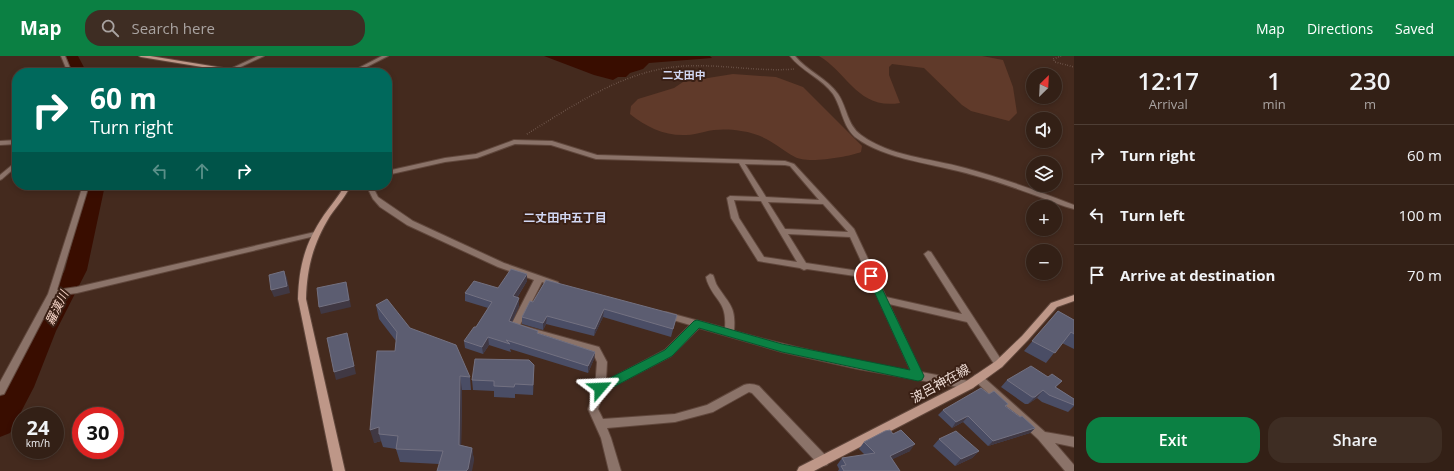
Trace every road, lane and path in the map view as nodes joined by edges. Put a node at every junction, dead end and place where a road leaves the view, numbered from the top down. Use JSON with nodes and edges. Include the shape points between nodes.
{"nodes":[{"id":1,"x":63,"y":56,"type":"edge"},
{"id":2,"x":141,"y":56,"type":"edge"},
{"id":3,"x":262,"y":56,"type":"edge"},
{"id":4,"x":386,"y":56,"type":"edge"},
{"id":5,"x":792,"y":56,"type":"edge"},
{"id":6,"x":1061,"y":56,"type":"edge"},
{"id":7,"x":1074,"y":67,"type":"edge"},
{"id":8,"x":68,"y":68,"type":"edge"},
{"id":9,"x":217,"y":68,"type":"edge"},
{"id":10,"x":235,"y":68,"type":"edge"},
{"id":11,"x":361,"y":68,"type":"edge"},
{"id":12,"x":803,"y":68,"type":"junction"},
{"id":13,"x":12,"y":142,"type":"edge"},
{"id":14,"x":514,"y":142,"type":"junction"},
{"id":15,"x":0,"y":143,"type":"edge"},
{"id":16,"x":741,"y":162,"type":"junction"},
{"id":17,"x":12,"y":167,"type":"edge"},
{"id":18,"x":392,"y":172,"type":"edge"},
{"id":19,"x":0,"y":178,"type":"edge"},
{"id":20,"x":84,"y":190,"type":"edge"},
{"id":21,"x":345,"y":190,"type":"edge"},
{"id":22,"x":371,"y":190,"type":"edge"},
{"id":23,"x":764,"y":199,"type":"junction"},
{"id":24,"x":823,"y":202,"type":"junction"},
{"id":25,"x":1074,"y":207,"type":"edge"},
{"id":26,"x":783,"y":231,"type":"junction"},
{"id":27,"x":315,"y":234,"type":"junction"},
{"id":28,"x":853,"y":235,"type":"junction"},
{"id":29,"x":928,"y":254,"type":"dead end"},
{"id":30,"x":804,"y":267,"type":"junction"},
{"id":31,"x":871,"y":276,"type":"junction"},
{"id":32,"x":710,"y":277,"type":"dead end"},
{"id":33,"x":539,"y":279,"type":"junction"},
{"id":34,"x":562,"y":286,"type":"edge"},
{"id":35,"x":52,"y":294,"type":"junction"},
{"id":36,"x":1074,"y":298,"type":"edge"},
{"id":37,"x":882,"y":299,"type":"junction"},
{"id":38,"x":659,"y":314,"type":"edge"},
{"id":39,"x":970,"y":319,"type":"junction"},
{"id":40,"x":697,"y":324,"type":"junction"},
{"id":41,"x":729,"y":333,"type":"junction"},
{"id":42,"x":999,"y":364,"type":"junction"},
{"id":43,"x":918,"y":376,"type":"junction"},
{"id":44,"x":978,"y":378,"type":"junction"},
{"id":45,"x":968,"y":384,"type":"junction"},
{"id":46,"x":600,"y":388,"type":"junction"},
{"id":47,"x":0,"y":391,"type":"edge"},
{"id":48,"x":600,"y":424,"type":"junction"},
{"id":49,"x":1042,"y":436,"type":"junction"},
{"id":50,"x":1074,"y":442,"type":"edge"},
{"id":51,"x":823,"y":461,"type":"junction"},
{"id":52,"x":339,"y":471,"type":"edge"},
{"id":53,"x":614,"y":471,"type":"edge"},
{"id":54,"x":803,"y":471,"type":"edge"},
{"id":55,"x":1072,"y":471,"type":"edge"}],
"edges":[{"from":1,"to":8,"type":"street"},
{"from":2,"to":9,"type":"street"},
{"from":3,"to":10,"type":"street"},
{"from":4,"to":11,"type":"street"},
{"from":5,"to":12,"type":"street"},
{"from":6,"to":7,"type":"path","via":[[1053,59],[1055,62]]},
{"from":12,"to":14,"type":"path","via":[[664,68],[604,88]]},
{"from":12,"to":25,"type":"street","via":[[821,79],[833,91],[845,121],[856,135],[869,143],[1016,186]]},
{"from":13,"to":15,"type":"street"},
{"from":14,"to":16,"type":"street","via":[[552,143],[596,157]]},
{"from":14,"to":18,"type":"street","via":[[477,156]]},
{"from":16,"to":23,"type":"street"},
{"from":16,"to":24,"type":"street","via":[[792,165]]},
{"from":17,"to":19,"type":"street"},
{"from":20,"to":35,"type":"street"},
{"from":21,"to":27,"type":"street"},
{"from":22,"to":33,"type":"street","via":[[375,198],[396,216],[477,254]]},
{"from":23,"to":24,"type":"street"},
{"from":23,"to":26,"type":"street"},
{"from":23,"to":30,"type":"street","via":[[730,198],[735,218],[760,259]]},
{"from":24,"to":28,"type":"street"},
{"from":26,"to":28,"type":"street"},
{"from":26,"to":30,"type":"street"},
{"from":27,"to":35,"type":"street"},
{"from":27,"to":52,"type":"street","via":[[304,265],[302,299]]},
{"from":28,"to":31,"type":"street"},
{"from":29,"to":39,"type":"street"},
{"from":30,"to":31,"type":"street"},
{"from":31,"to":37,"type":"street"},
{"from":32,"to":41,"type":"street","via":[[710,283],[729,311]]},
{"from":33,"to":34,"type":"street"},
{"from":33,"to":46,"type":"street","via":[[515,327],[596,350],[602,362]]},
{"from":35,"to":47,"type":"street"},
{"from":36,"to":42,"type":"street","name":"波呂神在線","via":[[1054,305]]},
{"from":37,"to":39,"type":"street"},
{"from":37,"to":43,"type":"street"},
{"from":38,"to":40,"type":"street"},
{"from":39,"to":42,"type":"street"},
{"from":40,"to":41,"type":"street"},
{"from":40,"to":46,"type":"street","via":[[668,353]]},
{"from":41,"to":43,"type":"street","via":[[782,348]]},
{"from":42,"to":44,"type":"street","name":"波呂神在線"},
{"from":43,"to":45,"type":"street"},
{"from":44,"to":45,"type":"street","name":"波呂神在線"},
{"from":44,"to":49,"type":"street"},
{"from":45,"to":51,"type":"street","name":"波呂神在線"},
{"from":46,"to":48,"type":"street","via":[[593,409]]},
{"from":48,"to":51,"type":"street","via":[[676,418],[709,409],[748,388],[755,389]]},
{"from":48,"to":53,"type":"street"},
{"from":49,"to":50,"type":"street"},
{"from":49,"to":55,"type":"street"},
{"from":51,"to":54,"type":"street","name":"波呂神在線"}]}
